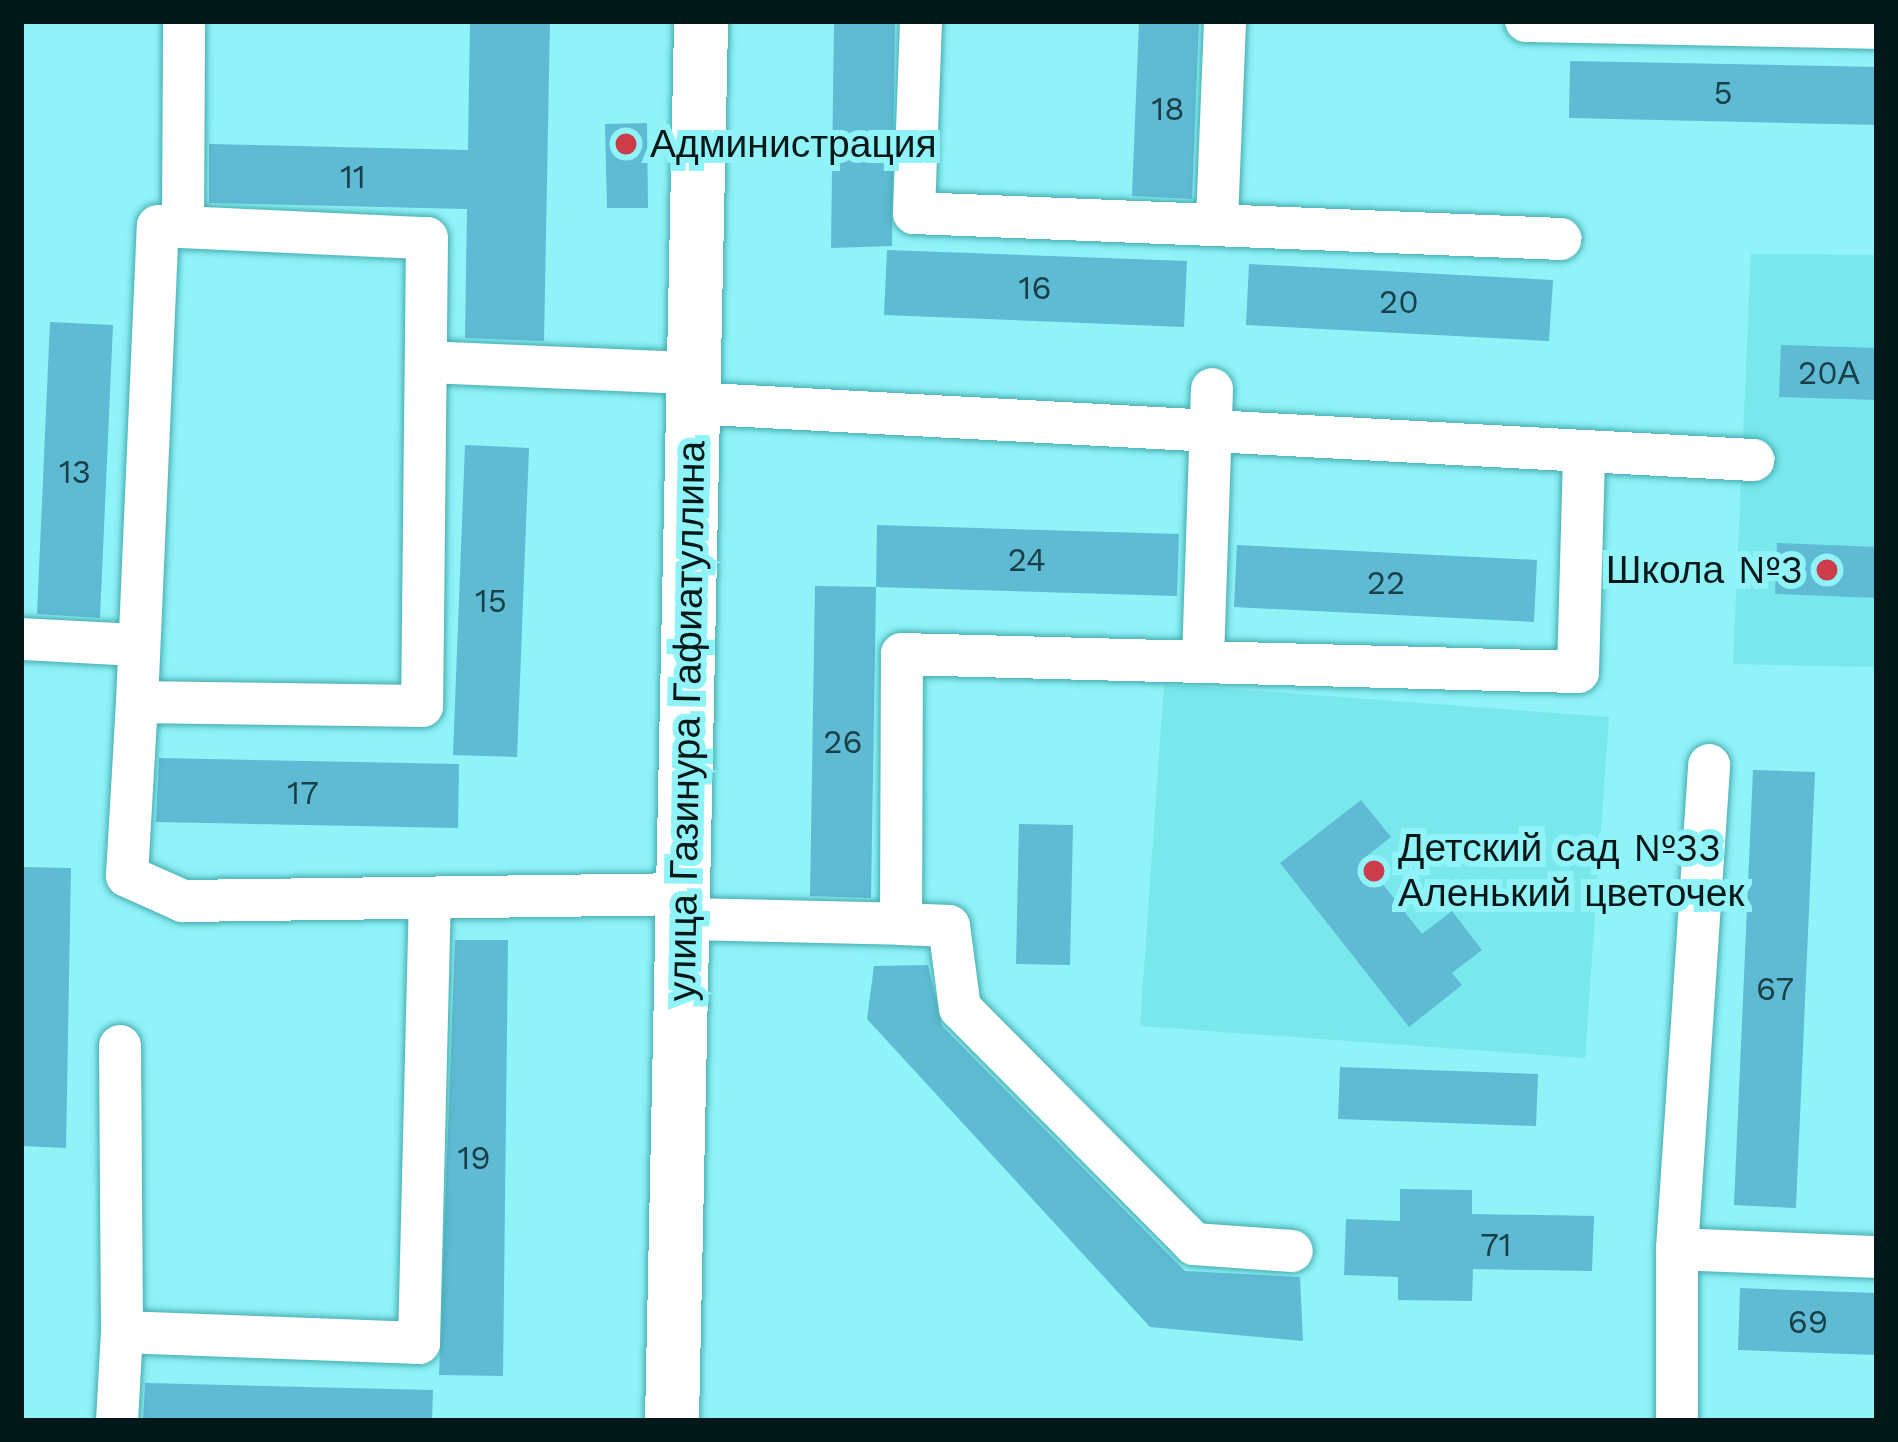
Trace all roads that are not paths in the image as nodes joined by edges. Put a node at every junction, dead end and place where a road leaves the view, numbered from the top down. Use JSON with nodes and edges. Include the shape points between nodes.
{"nodes":[{"id":1,"x":184,"y":21,"type":"edge"},
{"id":2,"x":701,"y":21,"type":"edge"},
{"id":3,"x":921,"y":21,"type":"edge"},
{"id":4,"x":1226,"y":21,"type":"edge"},
{"id":5,"x":1526,"y":21,"type":"edge"},
{"id":6,"x":1877,"y":28,"type":"edge"},
{"id":7,"x":1217,"y":221,"type":"junction"},
{"id":8,"x":183,"y":227,"type":"junction"},
{"id":9,"x":1560,"y":239,"type":"dead end"},
{"id":10,"x":426,"y":362,"type":"junction"},
{"id":11,"x":690,"y":388,"type":"junction"},
{"id":12,"x":1212,"y":388,"type":"dead end"},
{"id":13,"x":1210,"y":431,"type":"junction"},
{"id":14,"x":1584,"y":451,"type":"junction"},
{"id":15,"x":1753,"y":460,"type":"dead end"},
{"id":16,"x":21,"y":639,"type":"edge"},
{"id":17,"x":136,"y":645,"type":"junction"},
{"id":18,"x":1203,"y":660,"type":"junction"},
{"id":19,"x":137,"y":702,"type":"junction"},
{"id":20,"x":1709,"y":765,"type":"dead end"},
{"id":21,"x":430,"y":900,"type":"junction"},
{"id":22,"x":688,"y":906,"type":"junction"},
{"id":23,"x":901,"y":924,"type":"junction"},
{"id":24,"x":120,"y":1046,"type":"dead end"},
{"id":25,"x":1677,"y":1249,"type":"junction"},
{"id":26,"x":1292,"y":1251,"type":"dead end"},
{"id":27,"x":1877,"y":1257,"type":"edge"},
{"id":28,"x":122,"y":1333,"type":"junction"},
{"id":29,"x":117,"y":1421,"type":"edge"},
{"id":30,"x":672,"y":1421,"type":"edge"},
{"id":31,"x":1677,"y":1421,"type":"edge"}],
"edges":[{"from":1,"to":8,"type":"lane"},
{"from":2,"to":11,"type":"main road","name":"улица Газинура Гафиатуллина"},
{"from":3,"to":7,"type":"lane","via":[[914,213]]},
{"from":4,"to":7,"type":"lane"},
{"from":5,"to":6,"type":"lane"},
{"from":7,"to":9,"type":"lane"},
{"from":8,"to":10,"type":"lane","via":[[427,238]]},
{"from":8,"to":17,"type":"lane","via":[[158,226]]},
{"from":10,"to":11,"type":"lane"},
{"from":10,"to":19,"type":"lane","via":[[422,706]]},
{"from":11,"to":13,"type":"lane"},
{"from":11,"to":22,"type":"main road","name":"улица Газинура Гафиатуллина"},
{"from":12,"to":13,"type":"lane"},
{"from":13,"to":14,"type":"lane"},
{"from":13,"to":18,"type":"lane"},
{"from":14,"to":15,"type":"lane"},
{"from":14,"to":18,"type":"lane","via":[[1578,671]]},
{"from":16,"to":17,"type":"lane"},
{"from":17,"to":19,"type":"lane"},
{"from":18,"to":23,"type":"lane","via":[[902,654]]},
{"from":19,"to":21,"type":"lane","via":[[127,876],[184,901]]},
{"from":20,"to":25,"type":"lane"},
{"from":21,"to":22,"type":"lane"},
{"from":21,"to":28,"type":"lane","via":[[419,1343]]},
{"from":22,"to":23,"type":"lane"},
{"from":22,"to":30,"type":"main road","name":"улица Газинура Гафиатуллина"},
{"from":23,"to":26,"type":"lane","via":[[950,926],[960,1008],[1194,1244]]},
{"from":24,"to":28,"type":"lane"},
{"from":25,"to":27,"type":"lane"},
{"from":25,"to":31,"type":"lane"},
{"from":28,"to":29,"type":"lane"}]}
